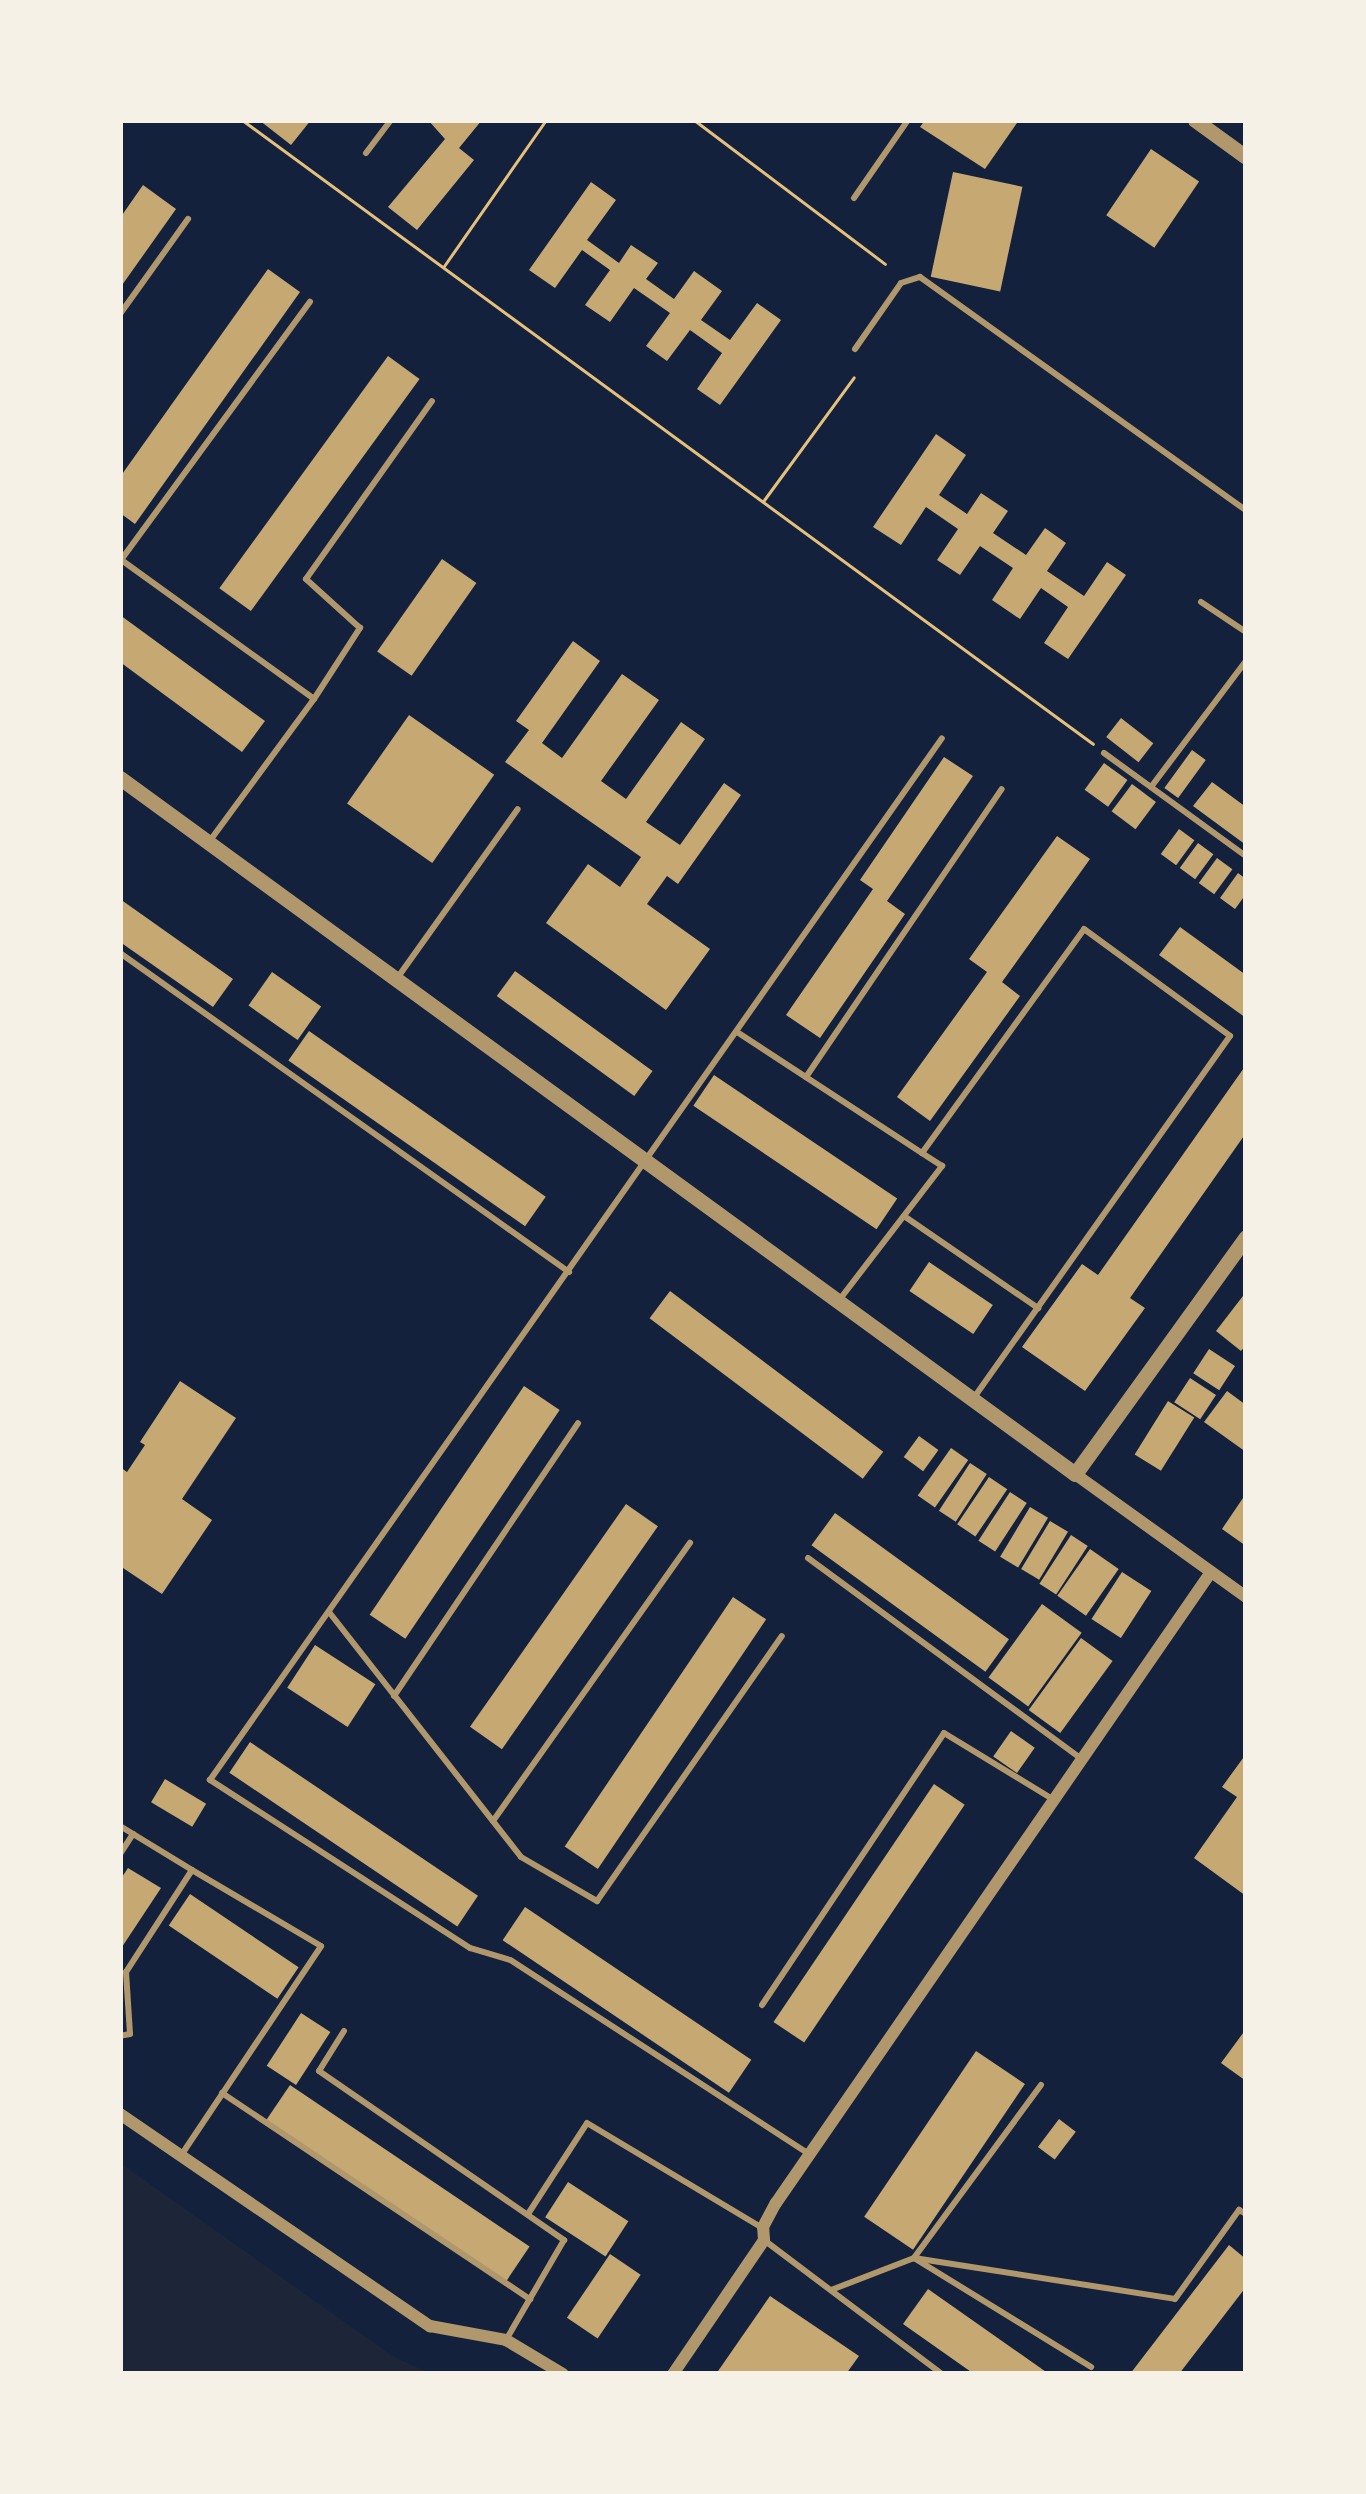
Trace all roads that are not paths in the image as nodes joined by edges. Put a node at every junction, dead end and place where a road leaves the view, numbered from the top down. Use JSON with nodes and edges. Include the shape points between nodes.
{"nodes":[{"id":1,"x":391,"y":120,"type":"edge"},
{"id":2,"x":908,"y":120,"type":"edge"},
{"id":3,"x":1195,"y":120,"type":"edge"},
{"id":4,"x":366,"y":153,"type":"dead end"},
{"id":5,"x":1246,"y":157,"type":"edge"},
{"id":6,"x":854,"y":198,"type":"dead end"},
{"id":7,"x":188,"y":219,"type":"dead end"},
{"id":8,"x":310,"y":302,"type":"dead end"},
{"id":9,"x":120,"y":314,"type":"edge"},
{"id":10,"x":856,"y":349,"type":"dead end"},
{"id":11,"x":432,"y":401,"type":"dead end"},
{"id":12,"x":1246,"y":510,"type":"edge"},
{"id":13,"x":120,"y":559,"type":"edge"},
{"id":14,"x":1201,"y":602,"type":"dead end"},
{"id":15,"x":1246,"y":632,"type":"edge"},
{"id":16,"x":1246,"y":661,"type":"edge"},
{"id":17,"x":314,"y":699,"type":"junction"},
{"id":18,"x":942,"y":738,"type":"dead end"},
{"id":19,"x":1104,"y":752,"type":"road end"},
{"id":20,"x":120,"y":778,"type":"edge"},
{"id":21,"x":1151,"y":787,"type":"junction"},
{"id":22,"x":1002,"y":788,"type":"dead end"},
{"id":23,"x":518,"y":809,"type":"dead end"},
{"id":24,"x":209,"y":842,"type":"junction"},
{"id":25,"x":1246,"y":856,"type":"edge"},
{"id":26,"x":120,"y":953,"type":"edge"},
{"id":27,"x":398,"y":978,"type":"junction"},
{"id":28,"x":737,"y":1032,"type":"junction"},
{"id":29,"x":806,"y":1077,"type":"junction"},
{"id":30,"x":922,"y":1153,"type":"junction"},
{"id":31,"x":650,"y":1160,"type":"junction"},
{"id":32,"x":904,"y":1216,"type":"junction"},
{"id":33,"x":1246,"y":1237,"type":"edge"},
{"id":34,"x":569,"y":1272,"type":"junction"},
{"id":35,"x":840,"y":1299,"type":"junction"},
{"id":36,"x":1038,"y":1308,"type":"junction"},
{"id":37,"x":974,"y":1398,"type":"junction"},
{"id":38,"x":578,"y":1423,"type":"dead end"},
{"id":39,"x":1075,"y":1474,"type":"junction"},
{"id":40,"x":690,"y":1543,"type":"dead end"},
{"id":41,"x":808,"y":1558,"type":"dead end"},
{"id":42,"x":1211,"y":1572,"type":"junction"},
{"id":43,"x":1246,"y":1597,"type":"edge"},
{"id":44,"x":329,"y":1612,"type":"junction"},
{"id":45,"x":782,"y":1636,"type":"dead end"},
{"id":46,"x":394,"y":1696,"type":"junction"},
{"id":47,"x":1080,"y":1758,"type":"junction"},
{"id":48,"x":1052,"y":1798,"type":"junction"},
{"id":49,"x":493,"y":1820,"type":"junction"},
{"id":50,"x":120,"y":1826,"type":"edge"},
{"id":51,"x":133,"y":1834,"type":"junction"},
{"id":52,"x":120,"y":1854,"type":"edge"},
{"id":53,"x":192,"y":1870,"type":"junction"},
{"id":54,"x":762,"y":2005,"type":"dead end"},
{"id":55,"x":344,"y":2031,"type":"dead end"},
{"id":56,"x":120,"y":2036,"type":"edge"},
{"id":57,"x":1041,"y":2085,"type":"dead end"},
{"id":58,"x":222,"y":2093,"type":"junction"},
{"id":59,"x":120,"y":2114,"type":"edge"},
{"id":60,"x":808,"y":2154,"type":"junction"},
{"id":61,"x":180,"y":2157,"type":"junction"},
{"id":62,"x":1246,"y":2214,"type":"edge"},
{"id":63,"x":528,"y":2215,"type":"junction"},
{"id":64,"x":764,"y":2234,"type":"junction"},
{"id":65,"x":914,"y":2258,"type":"junction"},
{"id":66,"x":831,"y":2290,"type":"junction"},
{"id":67,"x":530,"y":2299,"type":"junction"},
{"id":68,"x":506,"y":2340,"type":"junction"},
{"id":69,"x":1091,"y":2367,"type":"dead end"},
{"id":70,"x":563,"y":2374,"type":"edge"},
{"id":71,"x":673,"y":2374,"type":"edge"},
{"id":72,"x":942,"y":2374,"type":"edge"}],
"edges":[{"from":1,"to":4,"type":"lane"},
{"from":2,"to":6,"type":"lane"},
{"from":3,"to":5,"type":"street"},
{"from":7,"to":9,"type":"lane"},
{"from":8,"to":13,"type":"lane"},
{"from":10,"to":12,"type":"lane","via":[[901,283],[920,278]]},
{"from":11,"to":17,"type":"lane","via":[[306,579],[360,628]]},
{"from":13,"to":17,"type":"lane"},
{"from":14,"to":15,"type":"lane"},
{"from":16,"to":21,"type":"lane"},
{"from":17,"to":24,"type":"lane"},
{"from":18,"to":28,"type":"lane"},
{"from":19,"to":21,"type":"lane"},
{"from":20,"to":24,"type":"street"},
{"from":21,"to":25,"type":"lane"},
{"from":22,"to":29,"type":"lane"},
{"from":23,"to":27,"type":"lane"},
{"from":24,"to":27,"type":"street"},
{"from":26,"to":34,"type":"lane"},
{"from":27,"to":31,"type":"street"},
{"from":28,"to":29,"type":"lane"},
{"from":28,"to":31,"type":"lane"},
{"from":29,"to":30,"type":"lane"},
{"from":30,"to":32,"type":"lane","via":[[942,1166]]},
{"from":30,"to":36,"type":"lane","via":[[1084,929],[1230,1036]]},
{"from":31,"to":34,"type":"lane"},
{"from":31,"to":35,"type":"street"},
{"from":32,"to":35,"type":"lane"},
{"from":32,"to":36,"type":"lane"},
{"from":33,"to":39,"type":"street"},
{"from":34,"to":44,"type":"lane"},
{"from":35,"to":37,"type":"street"},
{"from":36,"to":37,"type":"lane"},
{"from":37,"to":39,"type":"street"},
{"from":38,"to":46,"type":"lane"},
{"from":39,"to":42,"type":"street"},
{"from":40,"to":49,"type":"lane"},
{"from":41,"to":47,"type":"lane"},
{"from":42,"to":43,"type":"street"},
{"from":42,"to":47,"type":"street"},
{"from":44,"to":46,"type":"lane"},
{"from":44,"to":60,"type":"lane","via":[[210,1780],[470,1948],[510,1960]]},
{"from":45,"to":49,"type":"lane","via":[[597,1901],[521,1857]]},
{"from":46,"to":49,"type":"lane"},
{"from":47,"to":48,"type":"street"},
{"from":48,"to":54,"type":"lane","via":[[944,1733]]},
{"from":48,"to":60,"type":"street"},
{"from":50,"to":51,"type":"lane"},
{"from":51,"to":52,"type":"lane"},
{"from":51,"to":53,"type":"lane"},
{"from":53,"to":56,"type":"lane","via":[[126,1972],[130,2034]]},
{"from":53,"to":58,"type":"lane","via":[[321,1946]]},
{"from":55,"to":63,"type":"lane","via":[[319,2071]]},
{"from":57,"to":65,"type":"lane"},
{"from":58,"to":61,"type":"lane"},
{"from":58,"to":67,"type":"lane"},
{"from":59,"to":61,"type":"street"},
{"from":60,"to":64,"type":"street"},
{"from":61,"to":68,"type":"street","via":[[430,2326]]},
{"from":62,"to":65,"type":"lane","via":[[1239,2210],[1175,2299]]},
{"from":63,"to":64,"type":"lane","via":[[587,2122]]},
{"from":63,"to":67,"type":"lane","via":[[564,2240]]},
{"from":64,"to":66,"type":"lane"},
{"from":64,"to":71,"type":"street"},
{"from":65,"to":66,"type":"lane"},
{"from":65,"to":69,"type":"lane"},
{"from":66,"to":72,"type":"lane"},
{"from":67,"to":68,"type":"lane"},
{"from":68,"to":70,"type":"street"}]}
